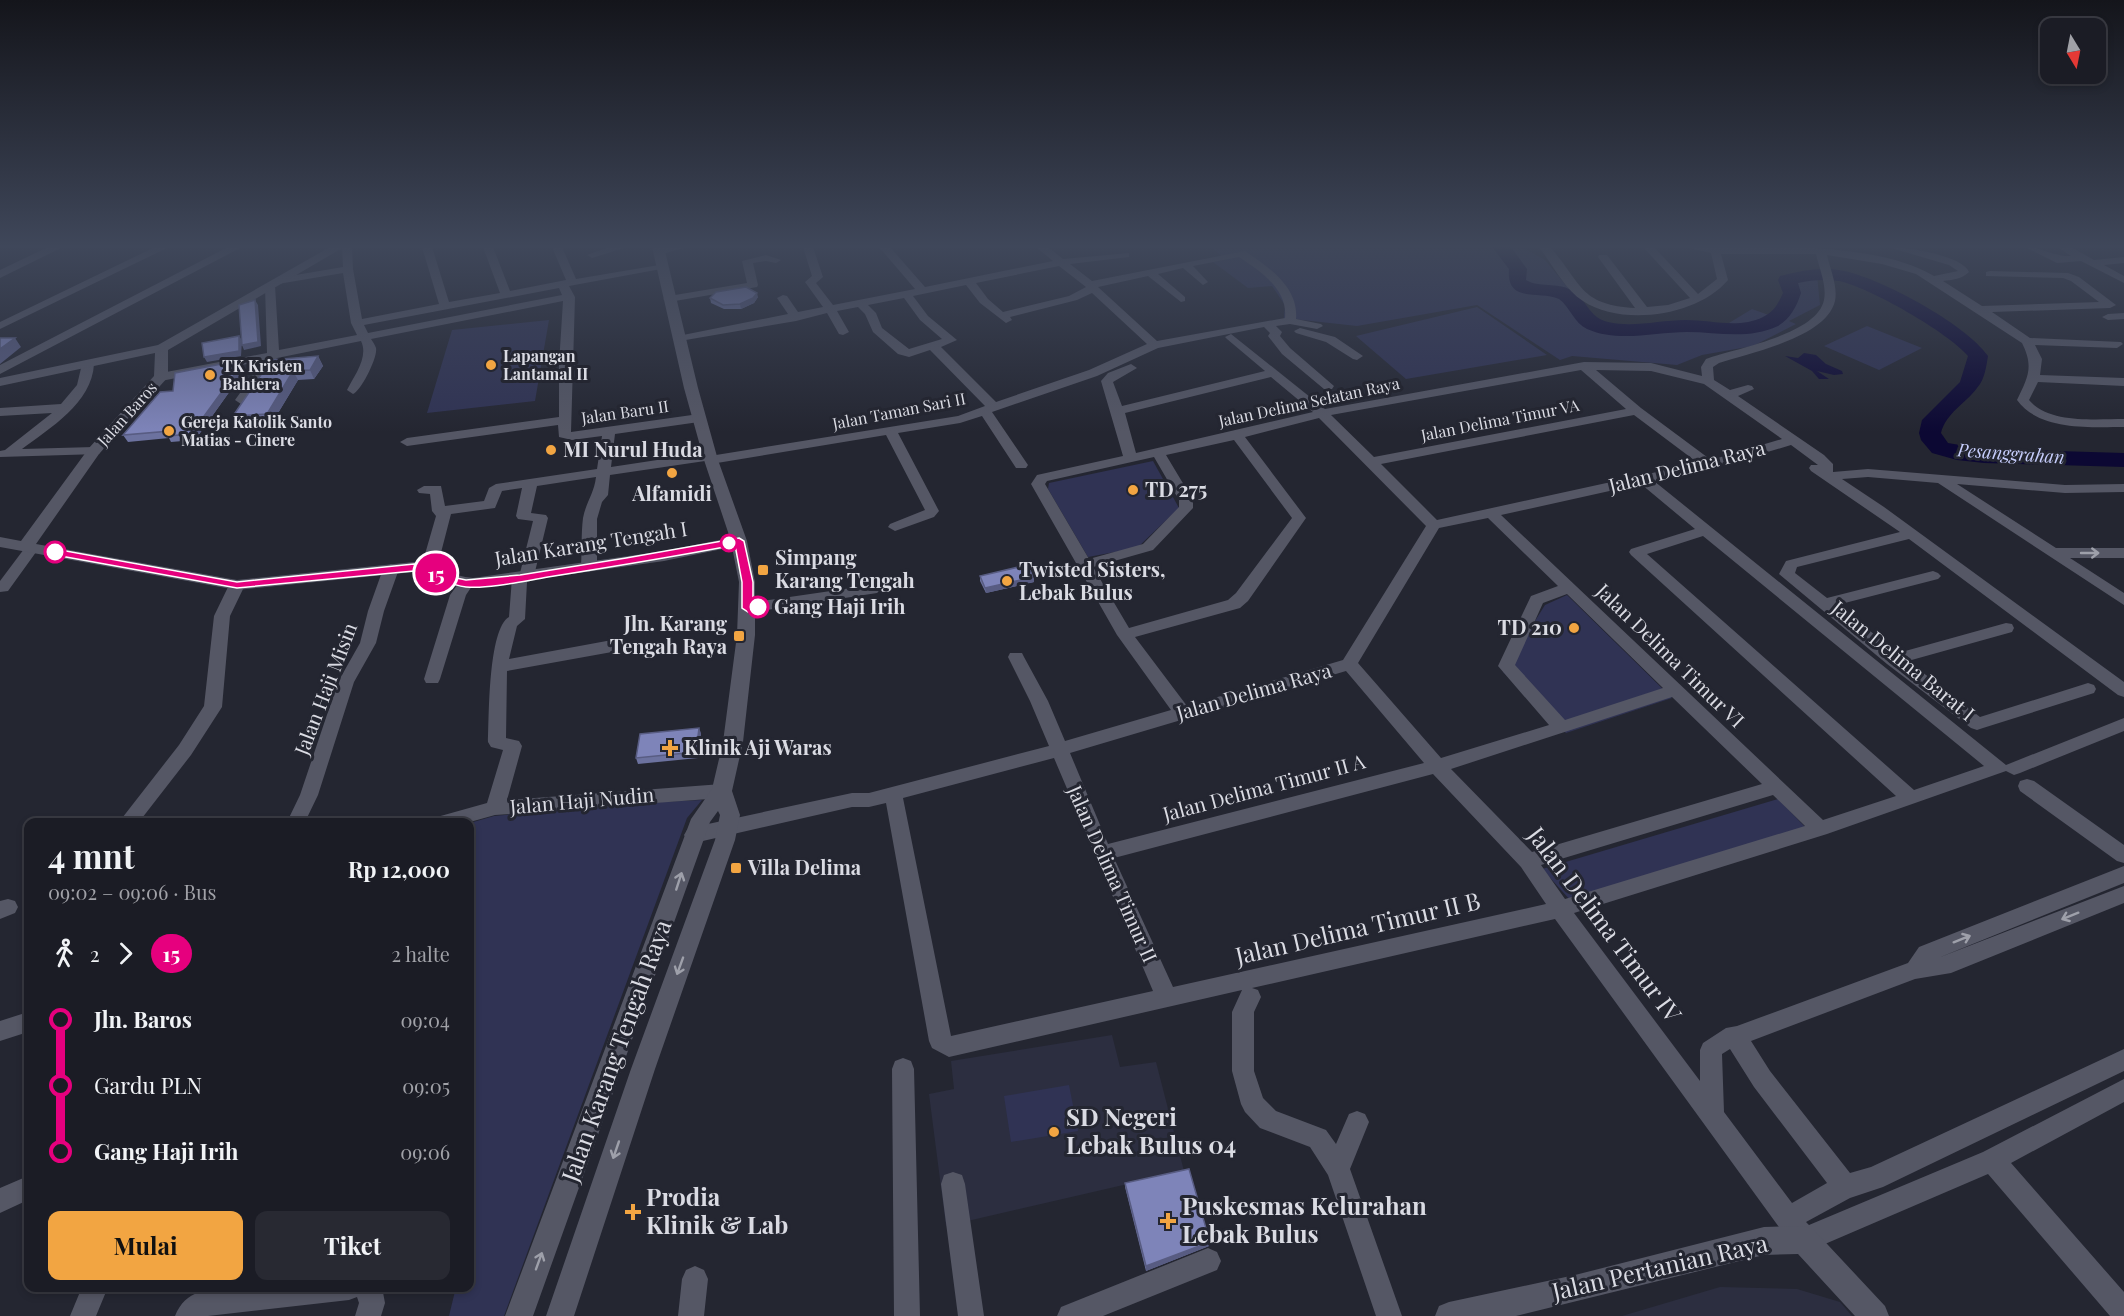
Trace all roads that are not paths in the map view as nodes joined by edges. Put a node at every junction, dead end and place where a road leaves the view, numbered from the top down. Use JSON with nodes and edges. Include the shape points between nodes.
{"nodes":[{"id":1,"x":37,"y":308,"type":"edge"},
{"id":2,"x":119,"y":308,"type":"edge"},
{"id":3,"x":231,"y":308,"type":"edge"},
{"id":4,"x":274,"y":308,"type":"edge"},
{"id":5,"x":355,"y":308,"type":"edge"},
{"id":6,"x":437,"y":308,"type":"edge"},
{"id":7,"x":512,"y":308,"type":"edge"},
{"id":8,"x":569,"y":308,"type":"edge"},
{"id":9,"x":671,"y":308,"type":"edge"},
{"id":10,"x":790,"y":308,"type":"edge"},
{"id":11,"x":839,"y":308,"type":"edge"},
{"id":12,"x":865,"y":308,"type":"edge"},
{"id":13,"x":917,"y":308,"type":"edge"},
{"id":14,"x":992,"y":308,"type":"edge"},
{"id":15,"x":1037,"y":308,"type":"edge"},
{"id":16,"x":1116,"y":308,"type":"edge"},
{"id":17,"x":1292,"y":308,"type":"edge"},
{"id":18,"x":1611,"y":308,"type":"edge"},
{"id":19,"x":1655,"y":308,"type":"edge"},
{"id":20,"x":1824,"y":308,"type":"edge"},
{"id":21,"x":1999,"y":308,"type":"edge"},
{"id":22,"x":1980,"y":309,"type":"joint"},
{"id":23,"x":831,"y":310,"type":"junction"},
{"id":24,"x":1643,"y":310,"type":"joint"},
{"id":25,"x":2124,"y":316,"type":"edge"},
{"id":26,"x":2108,"y":317,"type":"dead end"},
{"id":27,"x":796,"y":318,"type":"junction"},
{"id":28,"x":1290,"y":321,"type":"junction"},
{"id":29,"x":357,"y":323,"type":"junction"},
{"id":30,"x":0,"y":326,"type":"edge"},
{"id":31,"x":1317,"y":326,"type":"dead end"},
{"id":32,"x":1271,"y":328,"type":"junction"},
{"id":33,"x":843,"y":332,"type":"dead end"},
{"id":34,"x":366,"y":338,"type":"junction"},
{"id":35,"x":1231,"y":338,"type":"dead end"},
{"id":36,"x":678,"y":340,"type":"junction"},
{"id":37,"x":2027,"y":341,"type":"junction"},
{"id":38,"x":1200,"y":344,"type":"dead end"},
{"id":39,"x":1155,"y":345,"type":"junction"},
{"id":40,"x":2117,"y":345,"type":"dead end"},
{"id":41,"x":933,"y":346,"type":"junction"},
{"id":42,"x":162,"y":348,"type":"junction"},
{"id":43,"x":273,"y":355,"type":"junction"},
{"id":44,"x":1357,"y":356,"type":"dead end"},
{"id":45,"x":88,"y":364,"type":"junction"},
{"id":46,"x":1584,"y":366,"type":"junction"},
{"id":47,"x":0,"y":370,"type":"edge"},
{"id":48,"x":1272,"y":373,"type":"junction"},
{"id":49,"x":161,"y":377,"type":"junction"},
{"id":50,"x":2034,"y":378,"type":"junction"},
{"id":51,"x":1708,"y":381,"type":"junction"},
{"id":52,"x":0,"y":382,"type":"edge"},
{"id":53,"x":2124,"y":382,"type":"edge"},
{"id":54,"x":1328,"y":386,"type":"dead end"},
{"id":55,"x":1748,"y":389,"type":"dead end"},
{"id":56,"x":353,"y":390,"type":"dead end"},
{"id":57,"x":1728,"y":394,"type":"junction"},
{"id":58,"x":241,"y":400,"type":"edge"},
{"id":59,"x":63,"y":408,"type":"junction"},
{"id":60,"x":990,"y":409,"type":"junction"},
{"id":61,"x":1118,"y":411,"type":"junction"},
{"id":62,"x":1636,"y":411,"type":"junction"},
{"id":63,"x":1739,"y":411,"type":"dead end"},
{"id":64,"x":0,"y":412,"type":"edge"},
{"id":65,"x":1322,"y":413,"type":"junction"},
{"id":66,"x":699,"y":418,"type":"junction"},
{"id":67,"x":564,"y":420,"type":"junction"},
{"id":68,"x":2124,"y":423,"type":"edge"},
{"id":69,"x":609,"y":430,"type":"junction"},
{"id":70,"x":890,"y":431,"type":"junction"},
{"id":71,"x":1237,"y":435,"type":"junction"},
{"id":72,"x":1788,"y":441,"type":"junction"},
{"id":73,"x":407,"y":442,"type":"dead end"},
{"id":74,"x":94,"y":451,"type":"junction"},
{"id":75,"x":1158,"y":452,"type":"junction"},
{"id":76,"x":4,"y":454,"type":"edge"},
{"id":77,"x":710,"y":458,"type":"junction"},
{"id":78,"x":1131,"y":459,"type":"junction"},
{"id":79,"x":1371,"y":462,"type":"junction"},
{"id":80,"x":1021,"y":465,"type":"dead end"},
{"id":81,"x":1709,"y":465,"type":"junction"},
{"id":82,"x":603,"y":472,"type":"junction"},
{"id":83,"x":1829,"y":475,"type":"junction"},
{"id":84,"x":1643,"y":479,"type":"junction"},
{"id":85,"x":1941,"y":480,"type":"junction"},
{"id":86,"x":531,"y":481,"type":"junction"},
{"id":87,"x":2124,"y":488,"type":"edge"},
{"id":88,"x":424,"y":490,"type":"dead end"},
{"id":89,"x":442,"y":511,"type":"junction"},
{"id":90,"x":1490,"y":512,"type":"junction"},
{"id":91,"x":1434,"y":525,"type":"junction"},
{"id":92,"x":895,"y":527,"type":"dead end"},
{"id":93,"x":1706,"y":530,"type":"junction"},
{"id":94,"x":1911,"y":534,"type":"junction"},
{"id":95,"x":739,"y":541,"type":"junction"},
{"id":96,"x":0,"y":542,"type":"edge"},
{"id":97,"x":29,"y":547,"type":"junction"},
{"id":98,"x":2055,"y":553,"type":"junction"},
{"id":99,"x":2124,"y":553,"type":"edge"},
{"id":100,"x":1083,"y":565,"type":"junction"},
{"id":101,"x":589,"y":567,"type":"junction"},
{"id":102,"x":429,"y":568,"type":"junction"},
{"id":103,"x":391,"y":569,"type":"junction"},
{"id":104,"x":1933,"y":576,"type":"dead end"},
{"id":105,"x":524,"y":578,"type":"junction"},
{"id":106,"x":466,"y":584,"type":"junction"},
{"id":107,"x":237,"y":585,"type":"junction"},
{"id":108,"x":3,"y":588,"type":"dead end"},
{"id":109,"x":1569,"y":588,"type":"junction"},
{"id":110,"x":872,"y":590,"type":"dead end"},
{"id":111,"x":2124,"y":600,"type":"edge"},
{"id":112,"x":1823,"y":604,"type":"junction"},
{"id":113,"x":748,"y":608,"type":"junction"},
{"id":114,"x":2006,"y":628,"type":"dead end"},
{"id":115,"x":1125,"y":635,"type":"junction"},
{"id":116,"x":612,"y":646,"type":"dead end"},
{"id":117,"x":1016,"y":657,"type":"dead end"},
{"id":118,"x":1893,"y":660,"type":"junction"},
{"id":119,"x":1349,"y":664,"type":"junction"},
{"id":120,"x":499,"y":667,"type":"junction"},
{"id":121,"x":432,"y":679,"type":"dead end"},
{"id":122,"x":2088,"y":689,"type":"dead end"},
{"id":123,"x":1675,"y":690,"type":"junction"},
{"id":124,"x":2124,"y":691,"type":"edge"},
{"id":125,"x":1182,"y":712,"type":"junction"},
{"id":126,"x":2124,"y":724,"type":"edge"},
{"id":127,"x":1562,"y":728,"type":"junction"},
{"id":128,"x":1058,"y":750,"type":"junction"},
{"id":129,"x":1437,"y":766,"type":"junction"},
{"id":130,"x":2014,"y":768,"type":"dead end"},
{"id":131,"x":2027,"y":786,"type":"dead end"},
{"id":132,"x":1776,"y":788,"type":"junction"},
{"id":133,"x":722,"y":791,"type":"junction"},
{"id":134,"x":1910,"y":797,"type":"junction"},
{"id":135,"x":877,"y":798,"type":"junction"},
{"id":136,"x":495,"y":808,"type":"junction"},
{"id":137,"x":131,"y":818,"type":"edge"},
{"id":138,"x":298,"y":818,"type":"edge"},
{"id":139,"x":459,"y":818,"type":"edge"},
{"id":140,"x":1820,"y":829,"type":"junction"},
{"id":141,"x":727,"y":834,"type":"junction"},
{"id":142,"x":692,"y":841,"type":"junction"},
{"id":143,"x":1102,"y":853,"type":"junction"},
{"id":144,"x":2124,"y":855,"type":"edge"},
{"id":145,"x":1528,"y":861,"type":"junction"},
{"id":146,"x":2124,"y":874,"type":"edge"},
{"id":147,"x":2124,"y":894,"type":"edge"},
{"id":148,"x":1560,"y":909,"type":"junction"},
{"id":149,"x":1915,"y":969,"type":"junction"},
{"id":150,"x":1250,"y":997,"type":"dead end"},
{"id":151,"x":1167,"y":998,"type":"junction"},
{"id":152,"x":24,"y":1023,"type":"edge"},
{"id":153,"x":0,"y":1032,"type":"edge"},
{"id":154,"x":1734,"y":1035,"type":"junction"},
{"id":155,"x":2124,"y":1060,"type":"edge"},
{"id":156,"x":903,"y":1069,"type":"dead end"},
{"id":157,"x":2124,"y":1090,"type":"edge"},
{"id":158,"x":1712,"y":1117,"type":"junction"},
{"id":159,"x":1358,"y":1122,"type":"dead end"},
{"id":160,"x":1992,"y":1160,"type":"junction"},
{"id":161,"x":1338,"y":1169,"type":"junction"},
{"id":162,"x":953,"y":1184,"type":"dead end"},
{"id":163,"x":1845,"y":1187,"type":"junction"},
{"id":164,"x":24,"y":1190,"type":"edge"},
{"id":165,"x":0,"y":1201,"type":"edge"},
{"id":166,"x":1796,"y":1229,"type":"junction"},
{"id":167,"x":1208,"y":1261,"type":"dead end"},
{"id":168,"x":695,"y":1279,"type":"dead end"},
{"id":169,"x":93,"y":1292,"type":"edge"},
{"id":170,"x":302,"y":1292,"type":"edge"},
{"id":171,"x":370,"y":1292,"type":"edge"},
{"id":172,"x":2124,"y":1312,"type":"edge"},
{"id":173,"x":83,"y":1316,"type":"edge"},
{"id":174,"x":188,"y":1316,"type":"edge"},
{"id":175,"x":368,"y":1316,"type":"edge"},
{"id":176,"x":519,"y":1316,"type":"edge"},
{"id":177,"x":560,"y":1316,"type":"edge"},
{"id":178,"x":691,"y":1316,"type":"edge"},
{"id":179,"x":907,"y":1316,"type":"edge"},
{"id":180,"x":971,"y":1316,"type":"edge"},
{"id":181,"x":1070,"y":1316,"type":"edge"},
{"id":182,"x":1389,"y":1316,"type":"edge"},
{"id":183,"x":1449,"y":1316,"type":"edge"},
{"id":184,"x":1875,"y":1316,"type":"edge"}],
"edges":[{"from":1,"to":30,"type":"street"},
{"from":2,"to":47,"type":"street"},
{"from":3,"to":42,"type":"street"},
{"from":4,"to":43,"type":"street"},
{"from":5,"to":29,"type":"street"},
{"from":6,"to":29,"type":"street"},
{"from":7,"to":34,"type":"street"},
{"from":8,"to":67,"type":"street","name":"Jalan Baru II"},
{"from":9,"to":36,"type":"street","name":"Jalan Karang Tengah Raya"},
{"from":10,"to":27,"type":"street"},
{"from":11,"to":23,"type":"street"},
{"from":12,"to":41,"type":"street","via":[[877,330],[902,351],[909,353]]},
{"from":13,"to":41,"type":"street","via":[[951,339]]},
{"from":14,"to":15,"type":"street","via":[[1003,318]]},
{"from":16,"to":39,"type":"street"},
{"from":17,"to":28,"type":"street"},
{"from":18,"to":24,"type":"street"},
{"from":19,"to":24,"type":"street"},
{"from":20,"to":51,"type":"street","via":[[1783,340],[1710,362]]},
{"from":21,"to":22,"type":"street"},
{"from":22,"to":37,"type":"street"},
{"from":23,"to":27,"type":"street"},
{"from":23,"to":33,"type":"street"},
{"from":25,"to":26,"type":"street"},
{"from":27,"to":36,"type":"street"},
{"from":28,"to":31,"type":"street","name":"Jalan Taman Sari II"},
{"from":28,"to":32,"type":"street","name":"Jalan Taman Sari II"},
{"from":29,"to":34,"type":"street"},
{"from":32,"to":39,"type":"street","name":"Jalan Taman Sari II"},
{"from":32,"to":44,"type":"street","via":[[1318,334],[1345,345]]},
{"from":32,"to":54,"type":"street","via":[[1286,351]]},
{"from":34,"to":43,"type":"street"},
{"from":34,"to":56,"type":"street","via":[[369,357]]},
{"from":35,"to":48,"type":"street"},
{"from":36,"to":66,"type":"street","name":"Jalan Karang Tengah Raya"},
{"from":37,"to":40,"type":"street"},
{"from":37,"to":50,"type":"street","via":[[2036,358]]},
{"from":38,"to":61,"type":"street","via":[[1155,357],[1112,376],[1107,387]]},
{"from":39,"to":60,"type":"street","name":"Jalan Taman Sari II","via":[[1093,373]]},
{"from":41,"to":60,"type":"street"},
{"from":42,"to":45,"type":"street"},
{"from":42,"to":49,"type":"street"},
{"from":43,"to":49,"type":"street"},
{"from":43,"to":58,"type":"street"},
{"from":45,"to":52,"type":"street"},
{"from":45,"to":59,"type":"street","via":[[83,387]]},
{"from":46,"to":51,"type":"street","name":"Jalan Delima Selatan Raya","via":[[1651,367]]},
{"from":46,"to":62,"type":"street"},
{"from":46,"to":65,"type":"street","name":"Jalan Delima Selatan Raya"},
{"from":48,"to":61,"type":"street"},
{"from":48,"to":65,"type":"street"},
{"from":49,"to":74,"type":"street","name":"Jalan Baros"},
{"from":50,"to":53,"type":"street"},
{"from":50,"to":68,"type":"street","via":[[2023,400],[2034,412],[2047,417]]},
{"from":51,"to":57,"type":"street","name":"Jalan Delima Selatan Raya"},
{"from":55,"to":57,"type":"street"},
{"from":57,"to":72,"type":"street","name":"Jalan Delima Selatan Raya"},
{"from":59,"to":64,"type":"street"},
{"from":59,"to":76,"type":"street"},
{"from":60,"to":70,"type":"street","name":"Jalan Taman Sari II","via":[[960,419]]},
{"from":60,"to":80,"type":"street"},
{"from":61,"to":78,"type":"street"},
{"from":62,"to":79,"type":"street","name":"Jalan Delima Timur VA"},
{"from":62,"to":81,"type":"street"},
{"from":63,"to":72,"type":"street","name":"Jalan Delima Raya"},
{"from":65,"to":71,"type":"street","name":"Jalan Delima Selatan Raya"},
{"from":65,"to":79,"type":"street"},
{"from":66,"to":69,"type":"street","name":"Jalan Baru II"},
{"from":66,"to":77,"type":"street","name":"Jalan Karang Tengah Raya"},
{"from":67,"to":69,"type":"street","name":"Jalan Baru II","via":[[566,436]]},
{"from":67,"to":73,"type":"street"},
{"from":69,"to":82,"type":"street"},
{"from":70,"to":77,"type":"street","name":"Jalan Taman Sari II"},
{"from":70,"to":92,"type":"street","via":[[932,511]]},
{"from":71,"to":75,"type":"street","name":"Jalan Delima Selatan Raya"},
{"from":71,"to":115,"type":"street","via":[[1299,518],[1234,604]]},
{"from":72,"to":81,"type":"street","name":"Jalan Delima Raya"},
{"from":72,"to":83,"type":"street","via":[[1808,452],[1810,464]]},
{"from":74,"to":76,"type":"street","name":"Jalan Baros"},
{"from":74,"to":97,"type":"street","name":"Jalan Baros"},
{"from":75,"to":78,"type":"street","name":"Jalan Delima Selatan Raya"},
{"from":75,"to":100,"type":"street","via":[[1186,500],[1186,508],[1148,547]]},
{"from":77,"to":82,"type":"street","name":"Jalan Taman Sari II"},
{"from":77,"to":95,"type":"street","name":"Jalan Karang Tengah Raya"},
{"from":78,"to":100,"type":"street","name":"Jalan Delima Selatan Raya","via":[[1042,478],[1038,484]]},
{"from":79,"to":91,"type":"street"},
{"from":81,"to":84,"type":"street","name":"Jalan Delima Raya"},
{"from":82,"to":86,"type":"street","name":"Jalan Taman Sari II"},
{"from":82,"to":101,"type":"street","via":[[601,495],[595,501],[589,531]]},
{"from":83,"to":85,"type":"street"},
{"from":83,"to":94,"type":"street"},
{"from":84,"to":90,"type":"street","name":"Jalan Delima Raya"},
{"from":84,"to":93,"type":"street","name":"Jalan Delima Barat I"},
{"from":85,"to":87,"type":"street","via":[[2065,489]]},
{"from":85,"to":98,"type":"street"},
{"from":86,"to":89,"type":"street","name":"Jalan Taman Sari II","via":[[496,488],[490,505]]},
{"from":86,"to":105,"type":"street","via":[[523,516],[541,518]]},
{"from":88,"to":89,"type":"street","via":[[436,489]]},
{"from":89,"to":102,"type":"street"},
{"from":90,"to":91,"type":"street","name":"Jalan Delima Raya"},
{"from":90,"to":109,"type":"street","name":"Jalan Delima Timur VI"},
{"from":91,"to":119,"type":"street","name":"Jalan Delima Raya"},
{"from":93,"to":134,"type":"street","via":[[1636,552]]},
{"from":93,"to":134,"type":"street","name":"Jalan Delima Barat I","via":[[1999,768]]},
{"from":94,"to":112,"type":"street","via":[[1791,564],[1787,574]]},
{"from":94,"to":124,"type":"street"},
{"from":95,"to":101,"type":"street","name":"Jalan Karang Tengah I"},
{"from":95,"to":113,"type":"street","name":"Jalan Karang Tengah Raya"},
{"from":96,"to":97,"type":"street","name":"Jalan Karang Tengah I"},
{"from":97,"to":107,"type":"street","name":"Jalan Karang Tengah I"},
{"from":97,"to":108,"type":"street"},
{"from":98,"to":99,"type":"street","one_way":true},
{"from":98,"to":111,"type":"street"},
{"from":100,"to":115,"type":"street"},
{"from":101,"to":105,"type":"street","name":"Jalan Karang Tengah I"},
{"from":102,"to":103,"type":"street","name":"Jalan Karang Tengah I"},
{"from":102,"to":106,"type":"street","name":"Jalan Karang Tengah I","via":[[444,579]]},
{"from":103,"to":107,"type":"street","name":"Jalan Karang Tengah I"},
{"from":103,"to":138,"type":"street","name":"Jalan Haji Misin","via":[[368,644],[346,682]]},
{"from":104,"to":112,"type":"street"},
{"from":105,"to":106,"type":"street","name":"Jalan Karang Tengah I"},
{"from":105,"to":120,"type":"street","via":[[517,620],[510,623]]},
{"from":106,"to":121,"type":"street","via":[[458,595]]},
{"from":107,"to":137,"type":"street","via":[[222,616],[213,707]]},
{"from":109,"to":123,"type":"street","name":"Jalan Delima Timur VI"},
{"from":109,"to":127,"type":"street","via":[[1537,600],[1506,666]]},
{"from":110,"to":113,"type":"street"},
{"from":112,"to":118,"type":"street"},
{"from":113,"to":133,"type":"street","name":"Jalan Karang Tengah Raya","via":[[733,742]]},
{"from":114,"to":118,"type":"street"},
{"from":115,"to":125,"type":"street"},
{"from":116,"to":120,"type":"street"},
{"from":117,"to":128,"type":"street","name":"Jalan Delima Timur II"},
{"from":118,"to":122,"type":"street","via":[[1977,724]]},
{"from":119,"to":125,"type":"street","name":"Jalan Delima Raya"},
{"from":119,"to":129,"type":"street","name":"Jalan Delima Timur IV"},
{"from":120,"to":136,"type":"street","via":[[497,742],[513,746]]},
{"from":123,"to":127,"type":"street","name":"Jalan Delima Timur II A"},
{"from":123,"to":132,"type":"street","name":"Jalan Delima Timur VI"},
{"from":125,"to":128,"type":"street","name":"Jalan Delima Raya"},
{"from":126,"to":130,"type":"street"},
{"from":127,"to":129,"type":"street","name":"Jalan Delima Timur II A"},
{"from":128,"to":135,"type":"street","name":"Jalan Delima Raya"},
{"from":128,"to":143,"type":"street","name":"Jalan Delima Timur II"},
{"from":129,"to":143,"type":"street","name":"Jalan Delima Timur II A"},
{"from":129,"to":145,"type":"street","name":"Jalan Delima Timur IV"},
{"from":131,"to":144,"type":"street"},
{"from":132,"to":140,"type":"street","name":"Jalan Delima Timur VI"},
{"from":132,"to":145,"type":"street"},
{"from":133,"to":136,"type":"street","name":"Jalan Haji Nudin"},
{"from":133,"to":141,"type":"street","name":"Jalan Karang Tengah Raya","via":[[730,815]]},
{"from":133,"to":142,"type":"street","name":"Jalan Karang Tengah Raya","via":[[701,819]]},
{"from":134,"to":140,"type":"street","name":"Jalan Delima Barat I"},
{"from":135,"to":141,"type":"street","name":"Jalan Delima Raya","via":[[856,809]]},
{"from":135,"to":151,"type":"street","name":"Jalan Delima Timur II B","via":[[943,1045],[949,1047]]},
{"from":136,"to":139,"type":"street","name":"Jalan Haji Nudin"},
{"from":140,"to":148,"type":"street","name":"Jalan Delima Timur II B"},
{"from":141,"to":142,"type":"street","name":"Jalan Delima Raya"},
{"from":141,"to":177,"type":"street","name":"Jalan Karang Tengah Raya","one_way":true},
{"from":176,"to":142,"type":"street","name":"Jalan Karang Tengah Raya","one_way":true},
{"from":143,"to":151,"type":"street","name":"Jalan Delima Timur II"},
{"from":145,"to":148,"type":"street","name":"Jalan Delima Timur IV"},
{"from":149,"to":146,"type":"street","one_way":true,"via":[[1926,953]]},
{"from":147,"to":149,"type":"street","one_way":true,"via":[[1944,966]]},
{"from":148,"to":151,"type":"street","name":"Jalan Delima Timur II B"},
{"from":148,"to":158,"type":"street","name":"Jalan Delima Timur IV"},
{"from":149,"to":154,"type":"street"},
{"from":150,"to":161,"type":"street","via":[[1242,1012],[1243,1071],[1253,1104],[1268,1120],[1318,1138]]},
{"from":152,"to":153,"type":"street"},
{"from":154,"to":158,"type":"street","via":[[1711,1050]]},
{"from":154,"to":163,"type":"street","via":[[1762,1079]]},
{"from":155,"to":163,"type":"street","via":[[1874,1178]]},
{"from":156,"to":179,"type":"street"},
{"from":157,"to":160,"type":"street"},
{"from":158,"to":166,"type":"street","name":"Jalan Delima Timur IV"},
{"from":159,"to":161,"type":"street"},
{"from":160,"to":166,"type":"street"},
{"from":160,"to":172,"type":"street"},
{"from":161,"to":182,"type":"street"},
{"from":162,"to":180,"type":"street"},
{"from":163,"to":166,"type":"street"},
{"from":164,"to":165,"type":"street"},
{"from":166,"to":183,"type":"street","name":"Jalan Pertanian Raya","via":[[1764,1241],[1575,1289]]},
{"from":166,"to":184,"type":"street"},
{"from":167,"to":181,"type":"street"},
{"from":168,"to":178,"type":"street"},
{"from":169,"to":173,"type":"street"},
{"from":170,"to":174,"type":"street","via":[[207,1302],[195,1307]]},
{"from":171,"to":175,"type":"street"}]}
